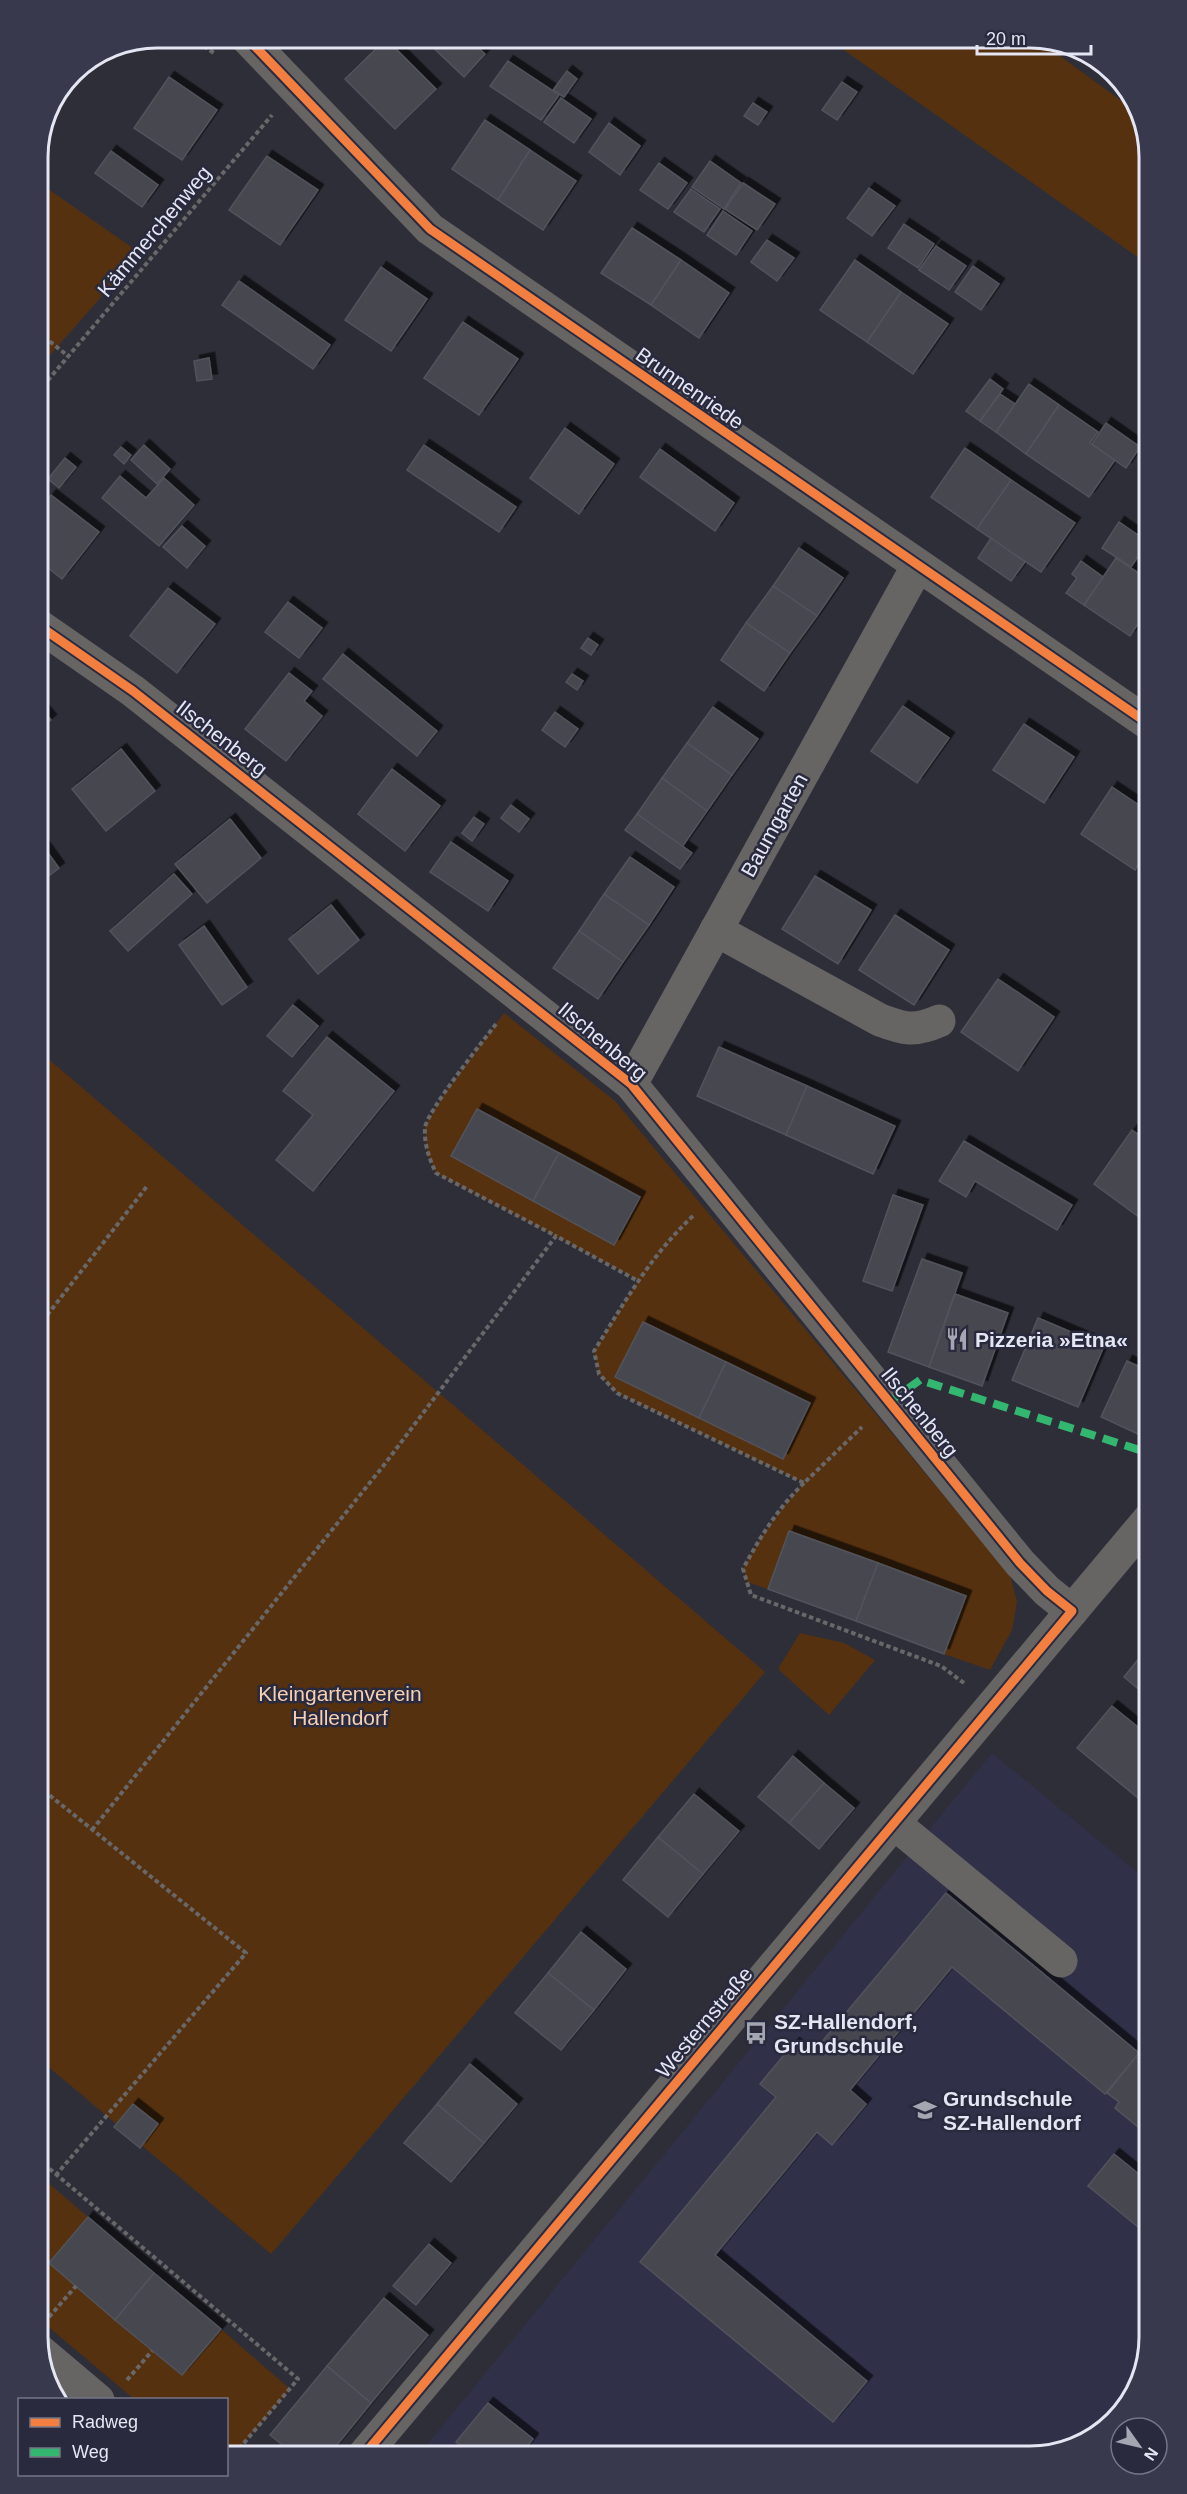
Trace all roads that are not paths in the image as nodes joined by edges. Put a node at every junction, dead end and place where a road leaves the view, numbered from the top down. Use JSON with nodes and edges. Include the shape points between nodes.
{"nodes":[{"id":1,"x":256,"y":48,"type":"edge"},
{"id":2,"x":917,"y":567,"type":"junction"},
{"id":3,"x":48,"y":632,"type":"edge"},
{"id":4,"x":1139,"y":717,"type":"edge"},
{"id":5,"x":716,"y":930,"type":"junction"},
{"id":6,"x":939,"y":1021,"type":"dead end"},
{"id":7,"x":631,"y":1084,"type":"junction"},
{"id":8,"x":1139,"y":1531,"type":"edge"},
{"id":9,"x":1072,"y":1611,"type":"junction"},
{"id":10,"x":895,"y":1824,"type":"junction"},
{"id":11,"x":1061,"y":1961,"type":"dead end"},
{"id":12,"x":48,"y":2342,"type":"edge"},
{"id":13,"x":109,"y":2394,"type":"edge"},
{"id":14,"x":371,"y":2446,"type":"edge"}],
"edges":[{"from":1,"to":2,"type":"street","name":"Brunnenriede","via":[[430,229]]},
{"from":2,"to":4,"type":"street","name":"Brunnenriede"},
{"from":2,"to":5,"type":"street","name":"Baumgarten"},
{"from":3,"to":7,"type":"street","name":"Ilschenberg","via":[[133,691]]},
{"from":5,"to":6,"type":"street","via":[[880,1020],[904,1029],[923,1028]]},
{"from":5,"to":7,"type":"street","name":"Baumgarten"},
{"from":7,"to":9,"type":"street","name":"Ilschenberg","via":[[1020,1563]]},
{"from":8,"to":9,"type":"street","name":"Westernstraße"},
{"from":9,"to":10,"type":"street","name":"Westernstraße"},
{"from":10,"to":11,"type":"street"},
{"from":10,"to":14,"type":"street","name":"Westernstraße"},
{"from":12,"to":13,"type":"street"}]}
